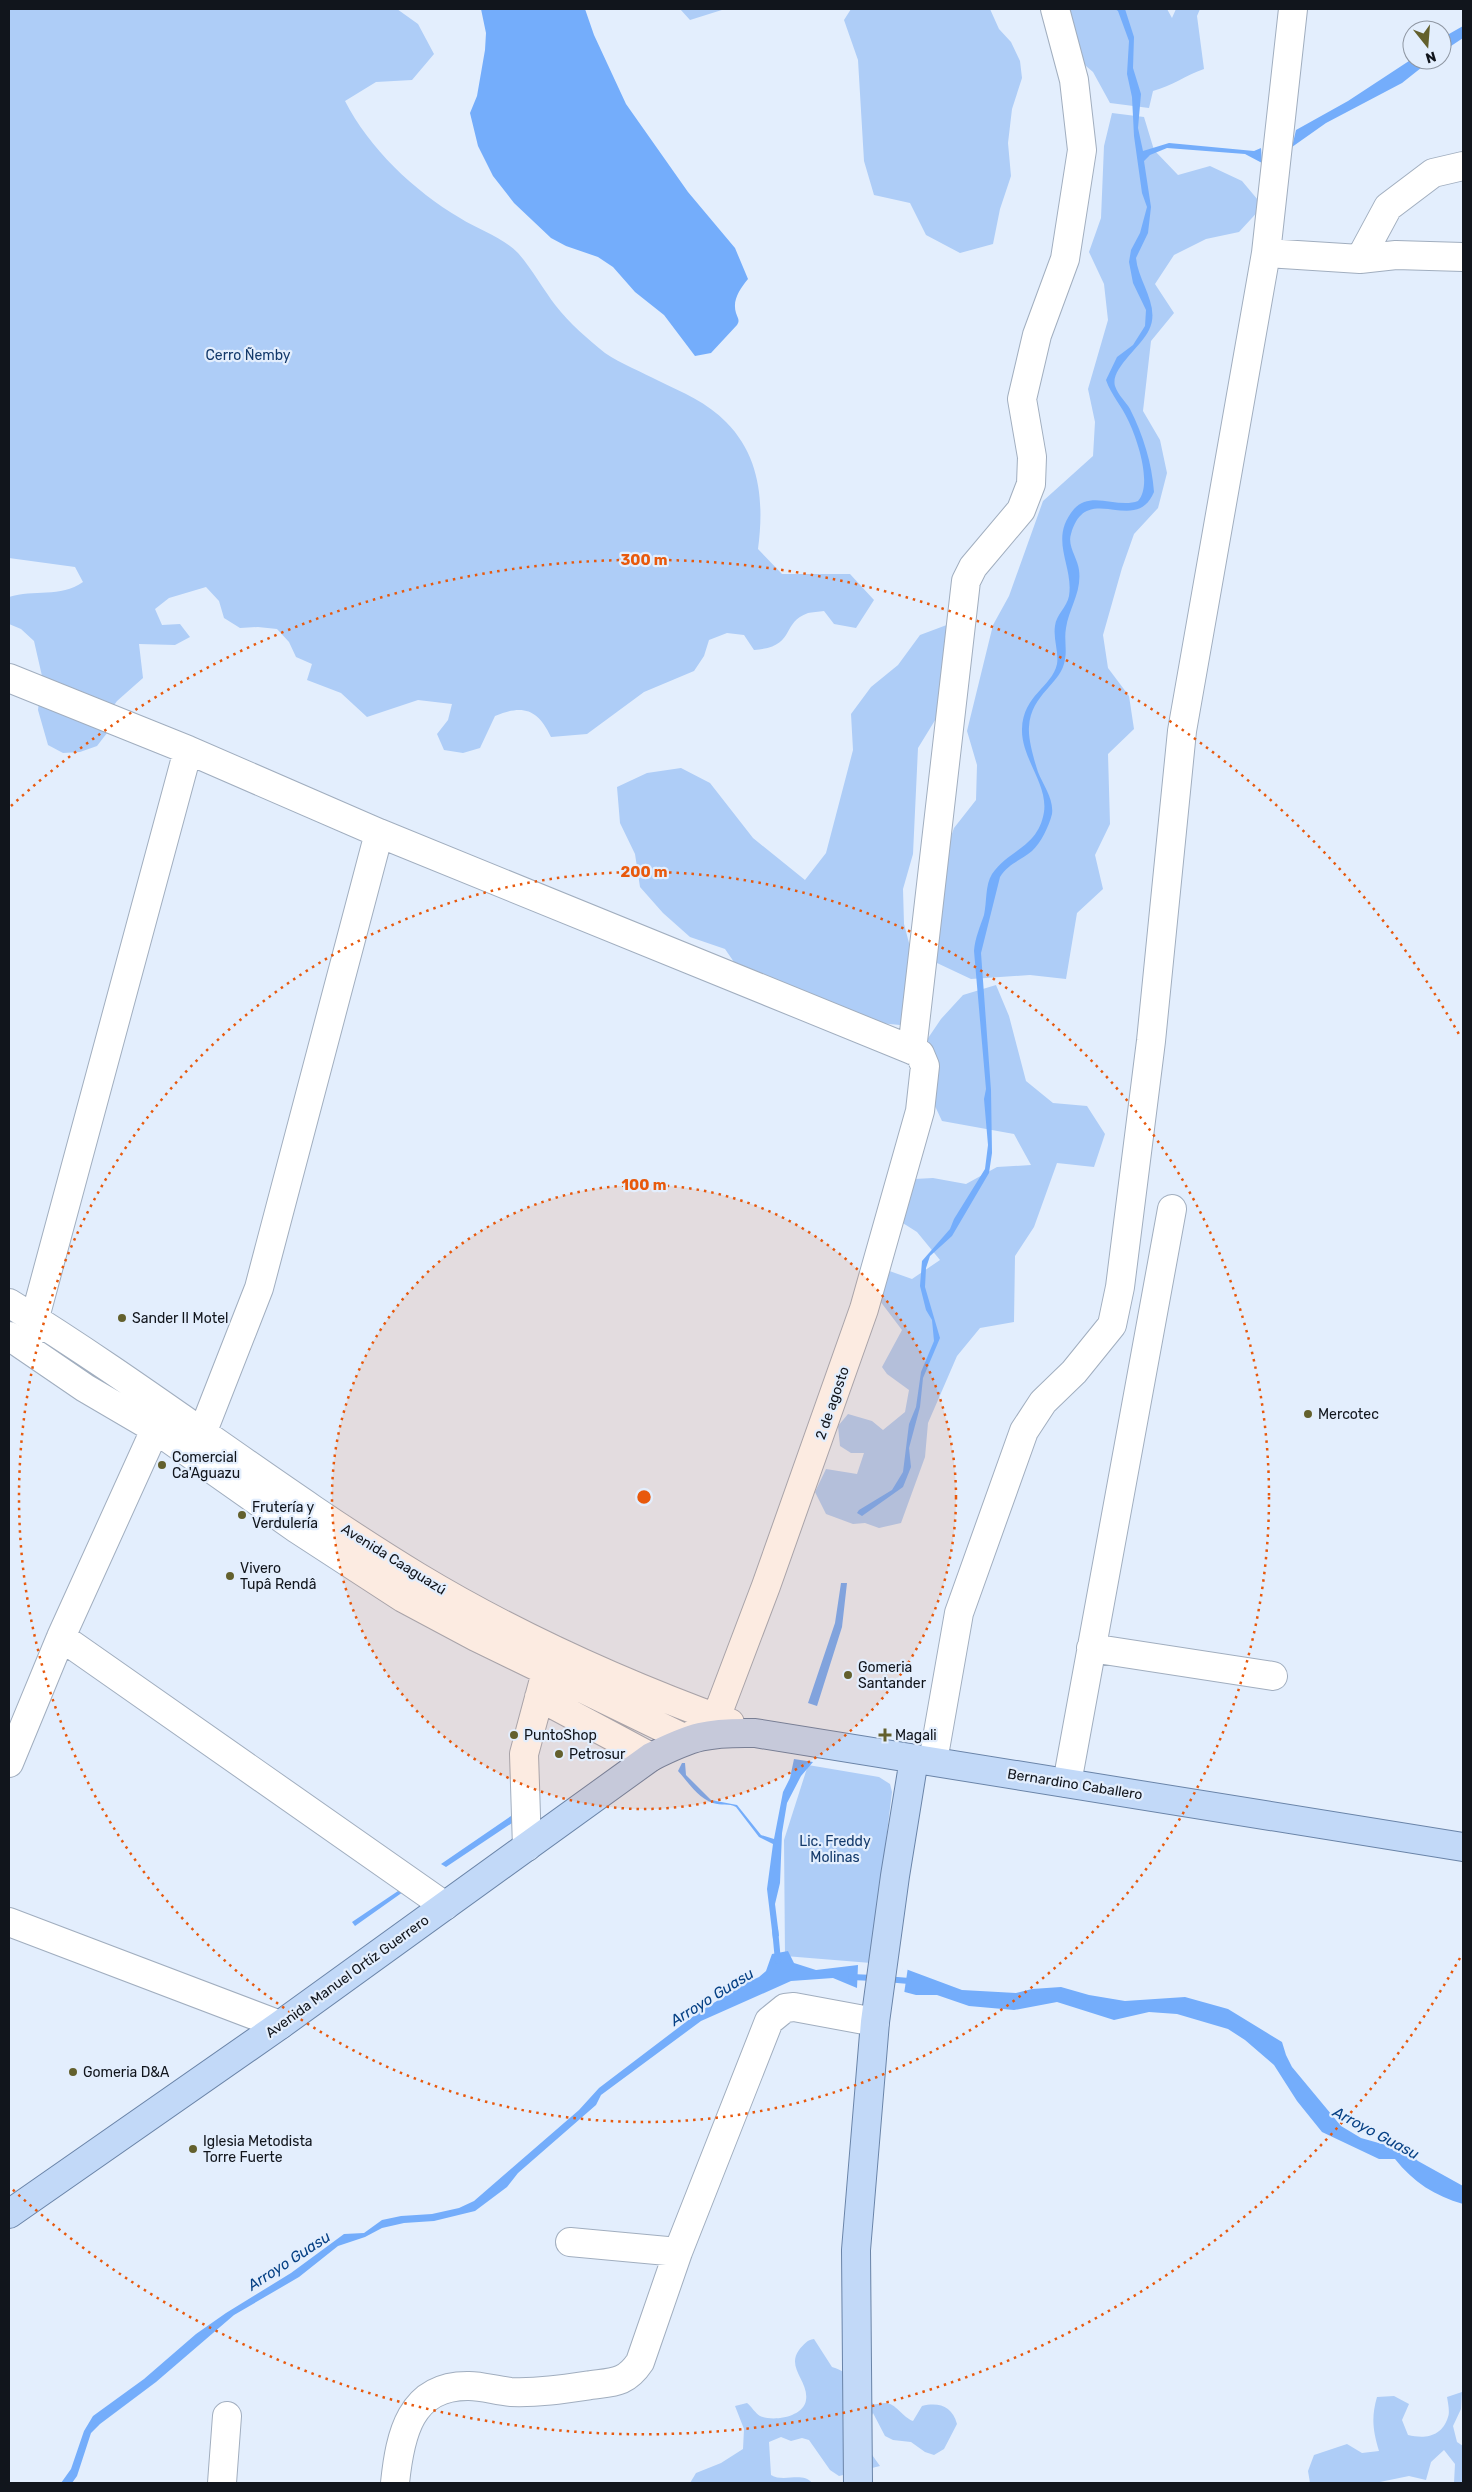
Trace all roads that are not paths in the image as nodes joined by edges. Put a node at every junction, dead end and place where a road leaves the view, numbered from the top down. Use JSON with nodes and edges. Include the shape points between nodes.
{"nodes":[{"id":1,"x":1055,"y":9,"type":"edge"},
{"id":2,"x":1293,"y":9,"type":"edge"},
{"id":3,"x":1463,"y":166,"type":"edge"},
{"id":4,"x":1266,"y":253,"type":"junction"},
{"id":5,"x":1463,"y":256,"type":"edge"},
{"id":6,"x":1360,"y":259,"type":"junction"},
{"id":7,"x":9,"y":678,"type":"edge"},
{"id":8,"x":188,"y":750,"type":"junction"},
{"id":9,"x":379,"y":833,"type":"junction"},
{"id":10,"x":912,"y":1050,"type":"junction"},
{"id":11,"x":1172,"y":1209,"type":"dead end"},
{"id":12,"x":9,"y":1304,"type":"edge"},
{"id":13,"x":36,"y":1320,"type":"junction"},
{"id":14,"x":17,"y":1341,"type":"edge"},
{"id":15,"x":160,"y":1418,"type":"junction"},
{"id":16,"x":196,"y":1442,"type":"junction"},
{"id":17,"x":61,"y":1637,"type":"junction"},
{"id":18,"x":1091,"y":1648,"type":"junction"},
{"id":19,"x":1273,"y":1676,"type":"dead end"},
{"id":20,"x":542,"y":1685,"type":"junction"},
{"id":21,"x":716,"y":1718,"type":"junction"},
{"id":22,"x":755,"y":1733,"type":"junction"},
{"id":23,"x":686,"y":1739,"type":"junction"},
{"id":24,"x":651,"y":1758,"type":"junction"},
{"id":25,"x":923,"y":1760,"type":"junction"},
{"id":26,"x":9,"y":1763,"type":"edge"},
{"id":27,"x":1067,"y":1783,"type":"junction"},
{"id":28,"x":527,"y":1847,"type":"junction"},
{"id":29,"x":1463,"y":1847,"type":"edge"},
{"id":30,"x":445,"y":1906,"type":"junction"},
{"id":31,"x":9,"y":1922,"type":"edge"},
{"id":32,"x":875,"y":2022,"type":"junction"},
{"id":33,"x":280,"y":2025,"type":"junction"},
{"id":34,"x":13,"y":2206,"type":"edge"},
{"id":35,"x":570,"y":2242,"type":"dead end"},
{"id":36,"x":678,"y":2252,"type":"junction"},
{"id":37,"x":227,"y":2416,"type":"dead end"},
{"id":38,"x":222,"y":2483,"type":"edge"},
{"id":39,"x":396,"y":2483,"type":"edge"},
{"id":40,"x":858,"y":2483,"type":"edge"}],
"edges":[{"from":1,"to":10,"type":"street","via":[[1074,80],[1082,150],[1065,259],[1037,335],[1022,399],[1032,457],[1031,484],[1021,510],[966,581]]},
{"from":2,"to":4,"type":"street"},
{"from":3,"to":6,"type":"street","via":[[1433,174],[1388,207]]},
{"from":4,"to":6,"type":"street"},
{"from":4,"to":25,"type":"street","via":[[1182,731],[1151,1041],[1120,1287],[1112,1325],[1043,1402],[1024,1431],[960,1613]]},
{"from":5,"to":6,"type":"street","via":[[1396,255]]},
{"from":7,"to":8,"type":"street"},
{"from":8,"to":9,"type":"street"},
{"from":8,"to":13,"type":"street"},
{"from":9,"to":10,"type":"street"},
{"from":9,"to":16,"type":"street","via":[[258,1288]]},
{"from":10,"to":21,"type":"street","name":"2 de agosto","via":[[920,1054],[925,1066],[920,1111],[864,1310]]},
{"from":11,"to":18,"type":"street"},
{"from":12,"to":13,"type":"street","name":"Avenida Caaguazú"},
{"from":13,"to":14,"type":"street"},
{"from":13,"to":15,"type":"street","name":"Avenida Caaguazú"},
{"from":14,"to":15,"type":"street","name":"Avenida Caaguazú","via":[[85,1388]]},
{"from":15,"to":16,"type":"street","name":"Avenida Caaguazú"},
{"from":15,"to":17,"type":"street"},
{"from":16,"to":20,"type":"street","name":"Avenida Caaguazú","via":[[297,1529]]},
{"from":16,"to":21,"type":"street","name":"Avenida Caaguazú","via":[[419,1577],[523,1634],[653,1694]]},
{"from":17,"to":26,"type":"street"},
{"from":17,"to":30,"type":"street"},
{"from":18,"to":19,"type":"street"},
{"from":18,"to":27,"type":"street"},
{"from":20,"to":23,"type":"street","name":"Avenida Caaguazú"},
{"from":20,"to":24,"type":"street"},
{"from":20,"to":28,"type":"street","via":[[524,1754]]},
{"from":21,"to":22,"type":"street","name":"Avenida Caaguazú"},
{"from":21,"to":23,"type":"street"},
{"from":22,"to":23,"type":"main road","name":"Bernardino Caballero","via":[[718,1732]]},
{"from":22,"to":25,"type":"main road","name":"Bernardino Caballero"},
{"from":23,"to":24,"type":"main road","name":"Avenida Manuel Ortíz Guerrero"},
{"from":24,"to":28,"type":"main road","name":"Avenida Manuel Ortíz Guerrero"},
{"from":25,"to":27,"type":"main road","name":"Bernardino Caballero"},
{"from":25,"to":32,"type":"main road","via":[[894,1876]]},
{"from":27,"to":29,"type":"main road","name":"Bernardino Caballero"},
{"from":28,"to":30,"type":"main road","name":"Avenida Manuel Ortíz Guerrero"},
{"from":30,"to":33,"type":"main road","name":"Avenida Manuel Ortíz Guerrero"},
{"from":31,"to":33,"type":"street"},
{"from":32,"to":36,"type":"street","via":[[794,2007],[785,2008],[769,2021]]},
{"from":32,"to":40,"type":"main road","via":[[856,2250]]},
{"from":33,"to":34,"type":"main road","name":"Avenida Manuel Ortíz Guerrero"},
{"from":35,"to":36,"type":"street"},
{"from":36,"to":39,"type":"street","via":[[640,2362],[633,2373],[621,2381],[546,2392],[510,2392],[469,2386],[444,2389],[422,2400],[411,2418],[401,2442]]},
{"from":37,"to":38,"type":"street"}]}
